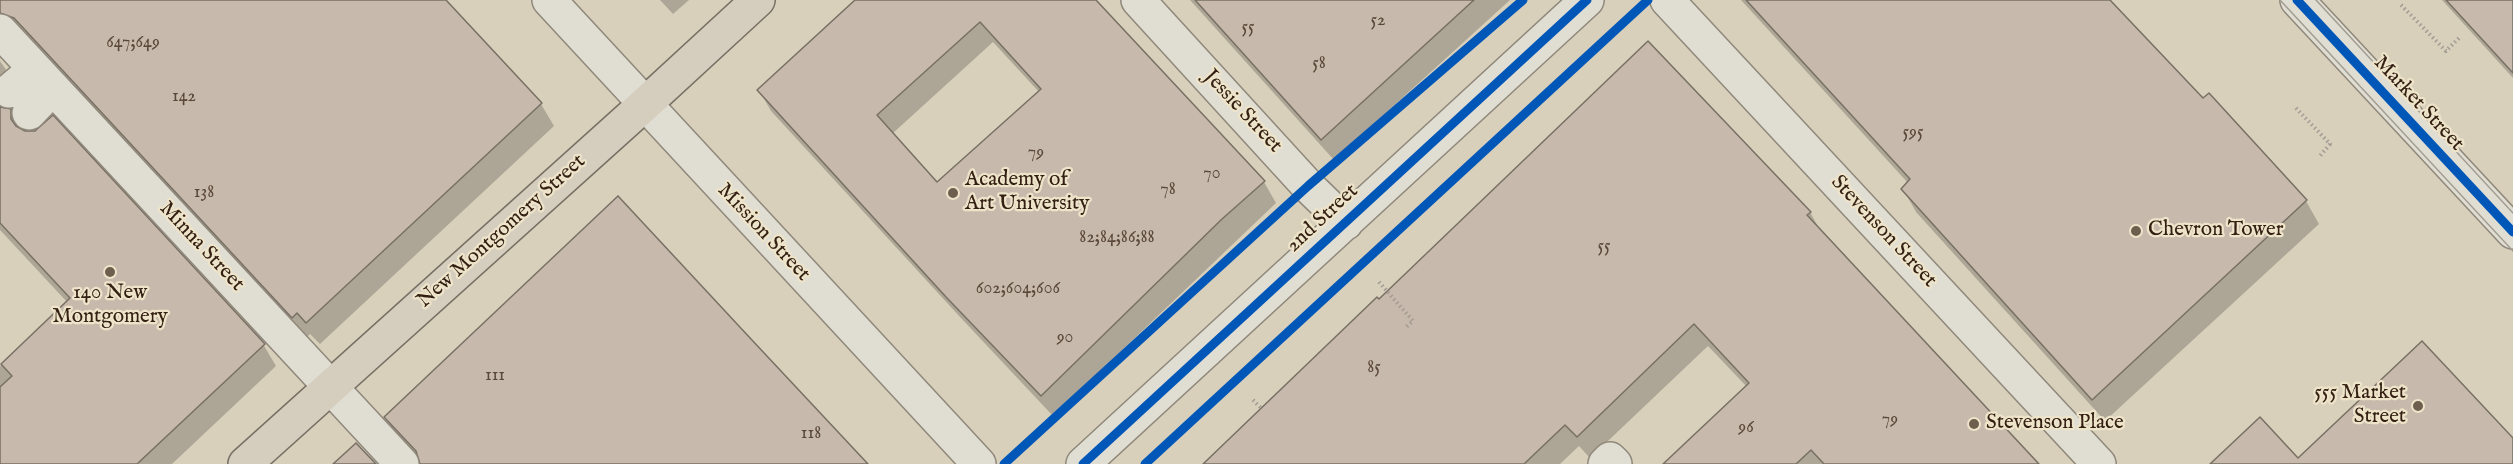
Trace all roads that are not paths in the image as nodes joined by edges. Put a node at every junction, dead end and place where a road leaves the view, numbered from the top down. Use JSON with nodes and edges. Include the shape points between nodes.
{"nodes":[{"id":1,"x":549,"y":0,"type":"edge"},
{"id":2,"x":758,"y":0,"type":"edge"},
{"id":3,"x":1138,"y":0,"type":"edge"},
{"id":4,"x":1587,"y":0,"type":"edge"},
{"id":5,"x":1667,"y":0,"type":"edge"},
{"id":6,"x":2297,"y":0,"type":"edge"},
{"id":7,"x":2321,"y":0,"type":"edge"},
{"id":8,"x":0,"y":31,"type":"edge"},
{"id":9,"x":44,"y":79,"type":"junction"},
{"id":10,"x":2385,"y":95,"type":"junction"},
{"id":11,"x":19,"y":102,"type":"dead end"},
{"id":12,"x":644,"y":105,"type":"junction"},
{"id":13,"x":1346,"y":223,"type":"junction"},
{"id":14,"x":2513,"y":232,"type":"edge"},
{"id":15,"x":330,"y":386,"type":"junction"},
{"id":16,"x":245,"y":464,"type":"edge"},
{"id":17,"x":402,"y":464,"type":"edge"},
{"id":18,"x":979,"y":464,"type":"edge"},
{"id":19,"x":1083,"y":464,"type":"edge"},
{"id":20,"x":2099,"y":464,"type":"edge"}],
"edges":[{"from":1,"to":12,"type":"street","name":"Mission Street"},
{"from":2,"to":12,"type":"main road","name":"New Montgomery Street"},
{"from":3,"to":13,"type":"street","name":"Jessie Street"},
{"from":4,"to":13,"type":"street","name":"2nd Street"},
{"from":5,"to":20,"type":"street","name":"Stevenson Street"},
{"from":6,"to":10,"type":"street","name":"Market Street"},
{"from":7,"to":10,"type":"street","name":"Market Street"},
{"from":8,"to":9,"type":"street","name":"Minna Street"},
{"from":9,"to":11,"type":"street"},
{"from":9,"to":15,"type":"street","name":"Minna Street"},
{"from":10,"to":14,"type":"street","name":"Market Street"},
{"from":12,"to":15,"type":"main road","name":"New Montgomery Street"},
{"from":12,"to":18,"type":"street","name":"Mission Street"},
{"from":13,"to":19,"type":"street","name":"2nd Street"},
{"from":15,"to":16,"type":"main road","name":"New Montgomery Street"},
{"from":15,"to":17,"type":"street","name":"Minna Street"}]}
